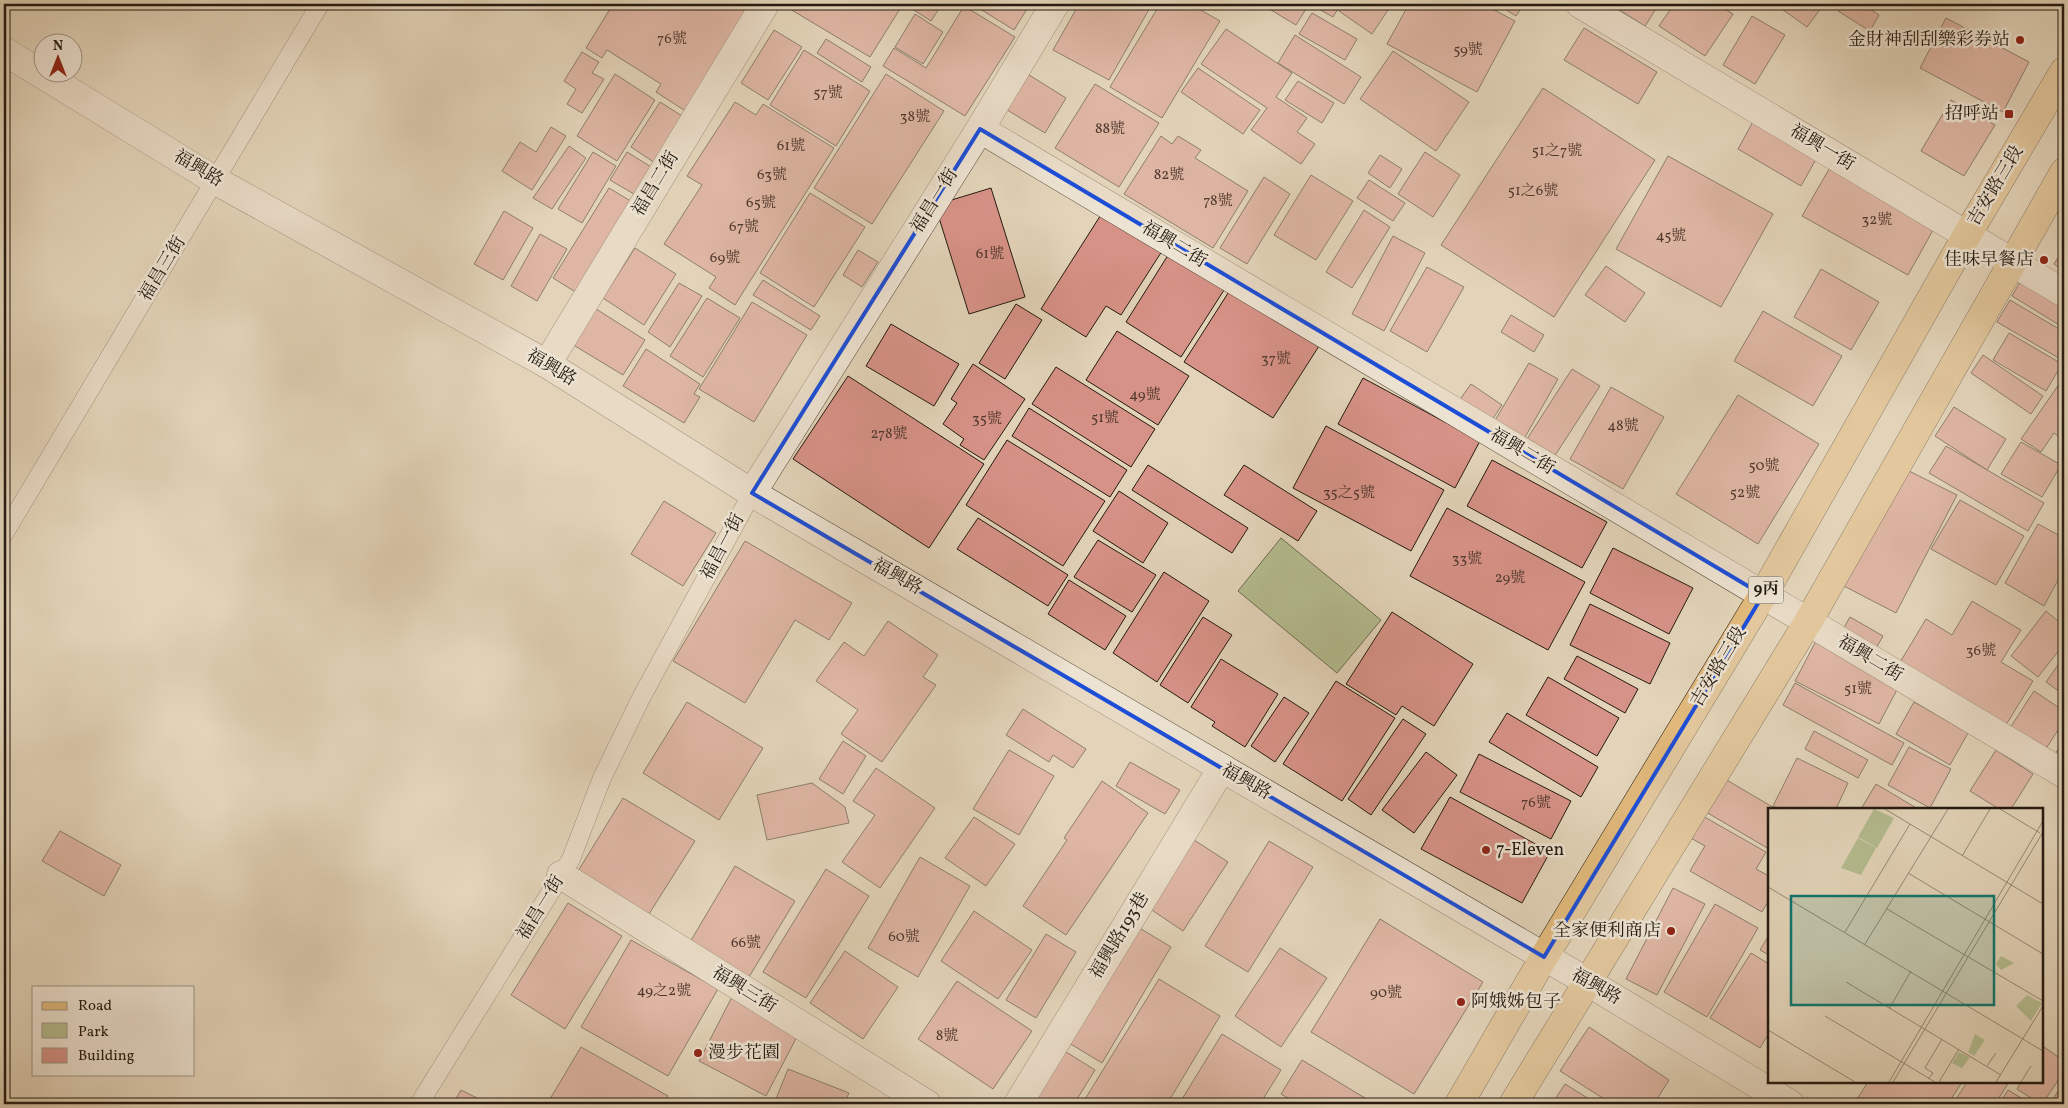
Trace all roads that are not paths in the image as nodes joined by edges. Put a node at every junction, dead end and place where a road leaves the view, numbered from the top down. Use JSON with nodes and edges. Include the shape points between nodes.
{"nodes":[{"id":1,"x":320,"y":4,"type":"edge"},
{"id":2,"x":765,"y":4,"type":"edge"},
{"id":3,"x":1055,"y":4,"type":"edge"},
{"id":4,"x":1580,"y":4,"type":"edge"},
{"id":5,"x":4,"y":51,"type":"edge"},
{"id":6,"x":2064,"y":71,"type":"edge"},
{"id":7,"x":980,"y":130,"type":"junction"},
{"id":8,"x":2064,"y":172,"type":"edge"},
{"id":9,"x":216,"y":181,"type":"junction"},
{"id":10,"x":1967,"y":235,"type":"junction"},
{"id":11,"x":2012,"y":262,"type":"junction"},
{"id":12,"x":2064,"y":293,"type":"edge"},
{"id":13,"x":547,"y":364,"type":"junction"},
{"id":14,"x":752,"y":492,"type":"junction"},
{"id":15,"x":4,"y":534,"type":"edge"},
{"id":16,"x":1763,"y":595,"type":"junction"},
{"id":17,"x":1808,"y":622,"type":"junction"},
{"id":18,"x":1222,"y":768,"type":"junction"},
{"id":19,"x":2064,"y":774,"type":"edge"},
{"id":20,"x":561,"y":875,"type":"junction"},
{"id":21,"x":1544,"y":957,"type":"junction"},
{"id":22,"x":1586,"y":981,"type":"junction"},
{"id":23,"x":419,"y":1104,"type":"edge"},
{"id":24,"x":927,"y":1104,"type":"edge"},
{"id":25,"x":1018,"y":1104,"type":"edge"},
{"id":26,"x":1459,"y":1104,"type":"edge"},
{"id":27,"x":1513,"y":1104,"type":"edge"},
{"id":28,"x":1790,"y":1104,"type":"edge"}],
"edges":[{"from":1,"to":9,"type":"lane","name":"福昌三街"},
{"from":2,"to":13,"type":"street","name":"福昌二街"},
{"from":3,"to":7,"type":"street","name":"福昌一街"},
{"from":4,"to":10,"type":"street","name":"福興一街"},
{"from":5,"to":9,"type":"street","name":"福興路"},
{"from":6,"to":10,"type":"main road","name":"吉安路三段","number":"9丙"},
{"from":7,"to":14,"type":"street","name":"福昌一街"},
{"from":7,"to":16,"type":"street","name":"福興二街"},
{"from":8,"to":11,"type":"main road"},
{"from":9,"to":13,"type":"street","name":"福興路"},
{"from":9,"to":15,"type":"lane","name":"福昌三街"},
{"from":10,"to":11,"type":"street","name":"福興一街"},
{"from":10,"to":16,"type":"main road","name":"吉安路三段","number":"9丙"},
{"from":11,"to":12,"type":"street","name":"福興一街"},
{"from":11,"to":17,"type":"main road"},
{"from":13,"to":14,"type":"street","name":"福興路"},
{"from":14,"to":18,"type":"street","name":"福興路"},
{"from":14,"to":20,"type":"lane","name":"福昌一街","via":[[602,778],[572,859]]},
{"from":16,"to":17,"type":"street","name":"福興二街"},
{"from":16,"to":21,"type":"main road","name":"吉安路三段","number":"9丙"},
{"from":17,"to":19,"type":"street","name":"福興二街"},
{"from":17,"to":22,"type":"main road"},
{"from":18,"to":21,"type":"street","name":"福興路"},
{"from":18,"to":25,"type":"street","name":"福興路193巷"},
{"from":20,"to":23,"type":"lane","name":"福昌一街"},
{"from":20,"to":24,"type":"street","name":"福興三街"},
{"from":21,"to":22,"type":"street","name":"福興路"},
{"from":21,"to":26,"type":"main road","name":"吉安路三段","number":"9丙"},
{"from":22,"to":27,"type":"main road"},
{"from":22,"to":28,"type":"street","name":"福興路"}]}
